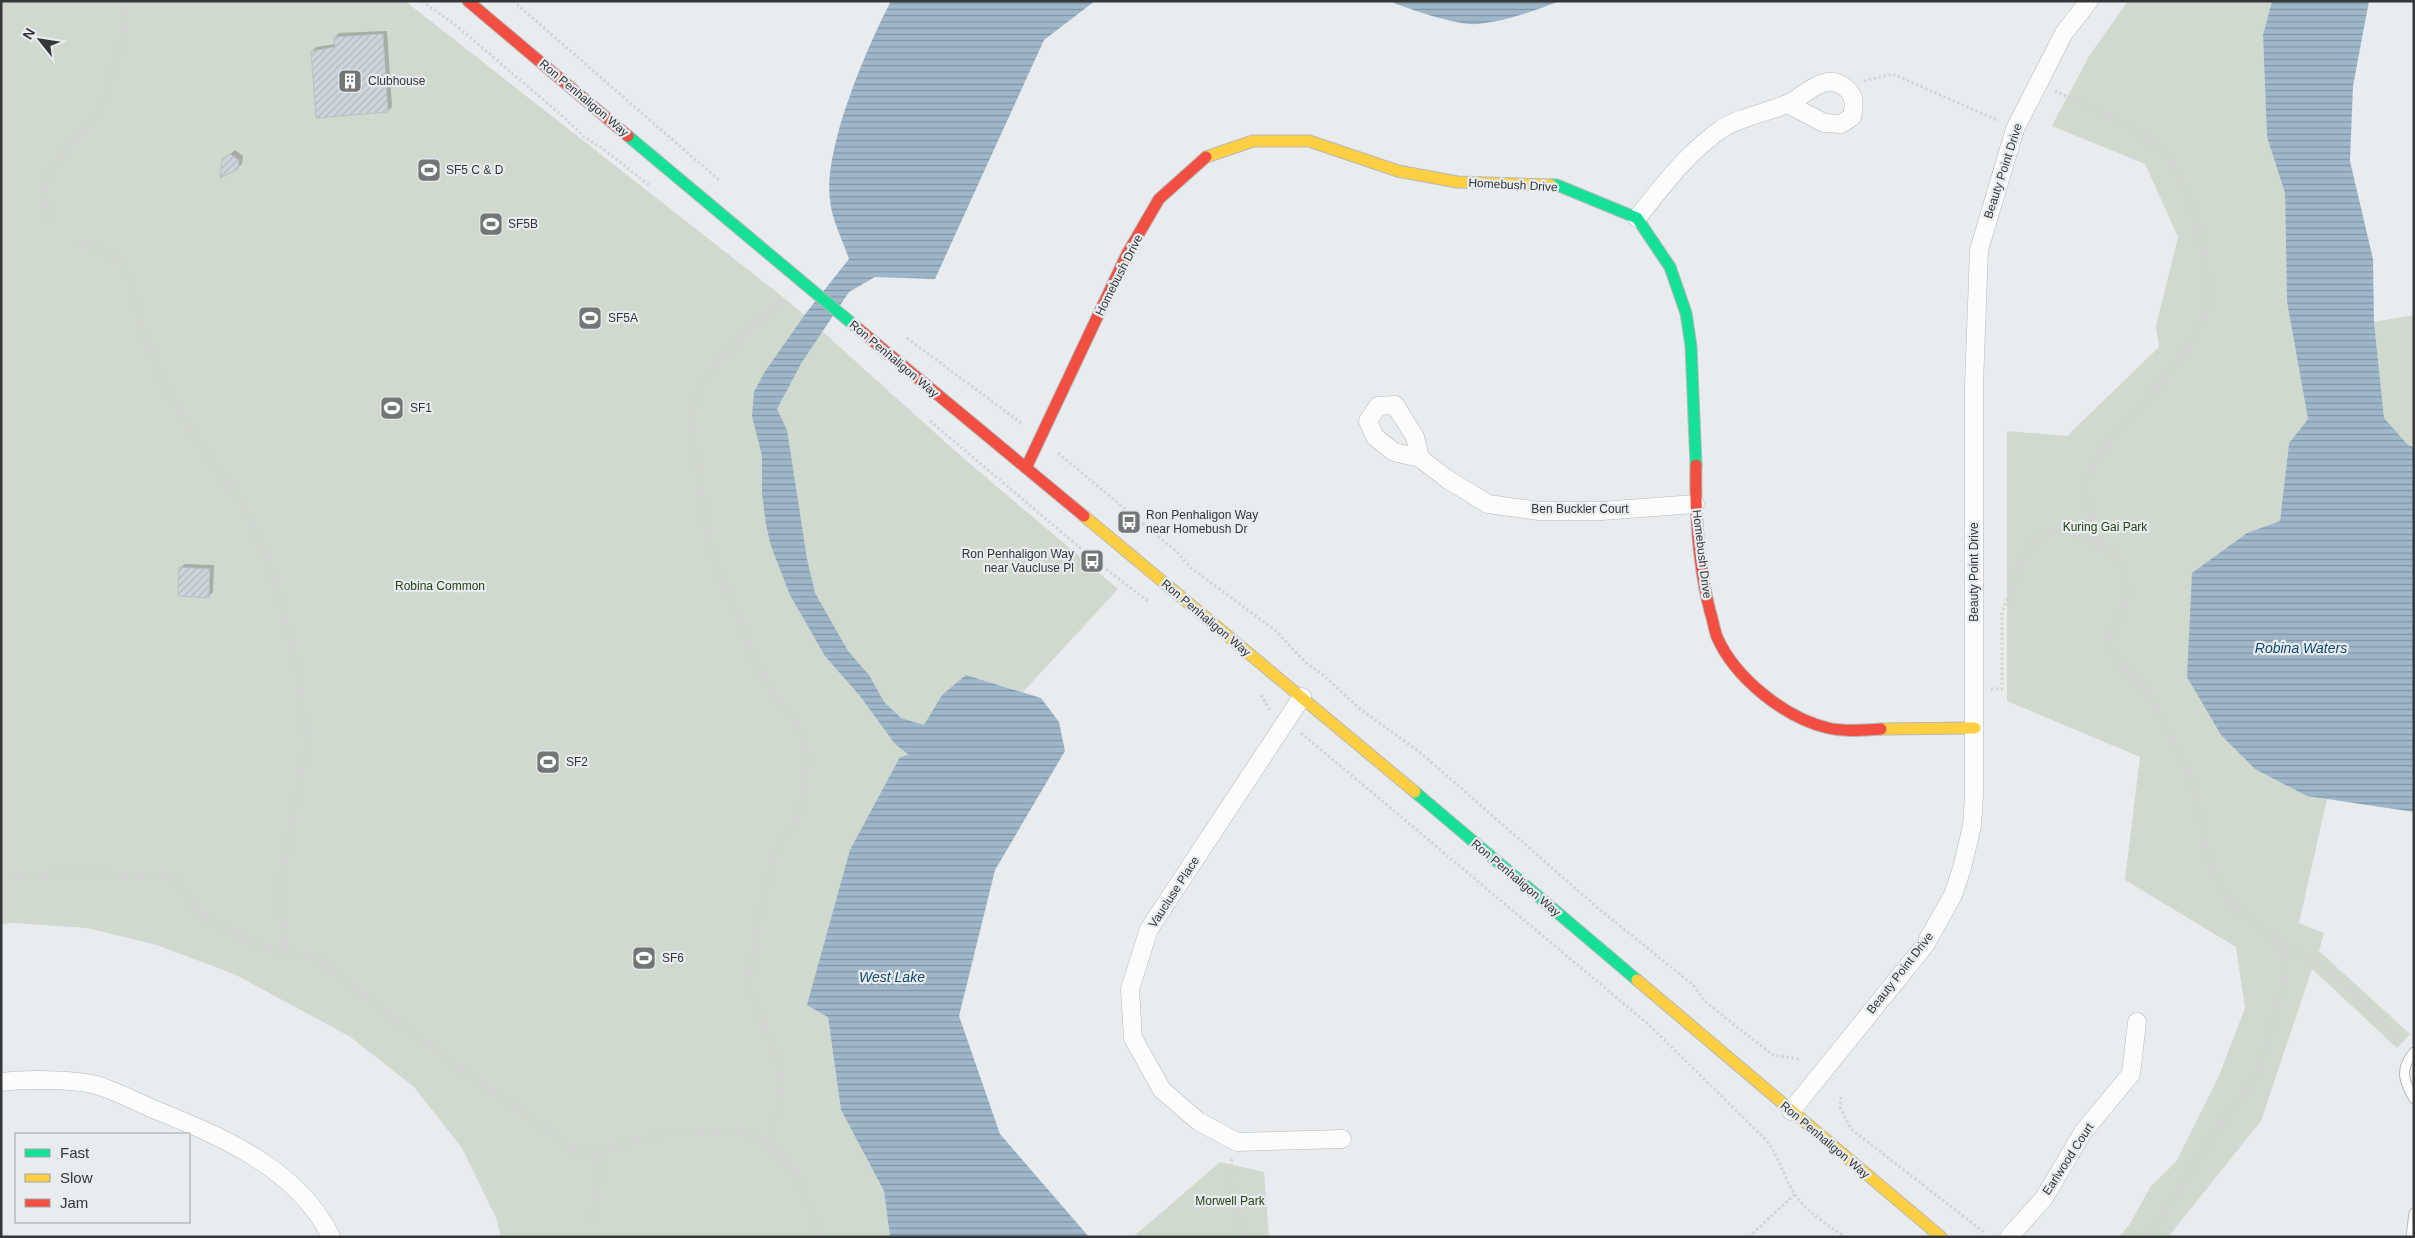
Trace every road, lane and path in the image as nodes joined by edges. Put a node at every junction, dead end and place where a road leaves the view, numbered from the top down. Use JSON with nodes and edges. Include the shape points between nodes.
{"nodes":[{"id":1,"x":126,"y":1,"type":"edge"},
{"id":2,"x":422,"y":1,"type":"edge"},
{"id":3,"x":468,"y":1,"type":"edge"},
{"id":4,"x":513,"y":1,"type":"edge"},
{"id":5,"x":2089,"y":1,"type":"edge"},
{"id":6,"x":2037,"y":83,"type":"junction"},
{"id":7,"x":1844,"y":86,"type":"junction"},
{"id":8,"x":1788,"y":104,"type":"junction"},
{"id":9,"x":2015,"y":129,"type":"junction"},
{"id":10,"x":724,"y":185,"type":"dead end"},
{"id":11,"x":654,"y":190,"type":"dead end"},
{"id":12,"x":1636,"y":218,"type":"junction"},
{"id":13,"x":54,"y":220,"type":"dead end"},
{"id":14,"x":79,"y":242,"type":"dead end"},
{"id":15,"x":790,"y":292,"type":"dead end"},
{"id":16,"x":902,"y":335,"type":"dead end"},
{"id":17,"x":924,"y":415,"type":"dead end"},
{"id":18,"x":1021,"y":423,"type":"dead end"},
{"id":19,"x":1053,"y":449,"type":"dead end"},
{"id":20,"x":1420,"y":458,"type":"dead end"},
{"id":21,"x":1026,"y":468,"type":"junction"},
{"id":22,"x":1696,"y":504,"type":"junction"},
{"id":23,"x":2102,"y":547,"type":"junction"},
{"id":24,"x":1154,"y":605,"type":"dead end"},
{"id":25,"x":1974,"y":688,"type":"junction"},
{"id":26,"x":1260,"y":693,"type":"dead end"},
{"id":27,"x":1302,"y":697,"type":"junction"},
{"id":28,"x":1287,"y":720,"type":"junction"},
{"id":29,"x":1975,"y":728,"type":"junction"},
{"id":30,"x":1,"y":874,"type":"edge"},
{"id":31,"x":2283,"y":946,"type":"junction"},
{"id":32,"x":284,"y":952,"type":"junction"},
{"id":33,"x":2137,"y":1022,"type":"dead end"},
{"id":34,"x":2412,"y":1054,"type":"edge"},
{"id":35,"x":1799,"y":1059,"type":"dead end"},
{"id":36,"x":1,"y":1082,"type":"edge"},
{"id":37,"x":1841,"y":1097,"type":"dead end"},
{"id":38,"x":2414,"y":1099,"type":"edge"},
{"id":39,"x":1790,"y":1111,"type":"junction"},
{"id":40,"x":1342,"y":1138,"type":"dead end"},
{"id":41,"x":1237,"y":1142,"type":"junction"},
{"id":42,"x":767,"y":1143,"type":"junction"},
{"id":43,"x":599,"y":1151,"type":"junction"},
{"id":44,"x":1795,"y":1194,"type":"junction"},
{"id":45,"x":2414,"y":1213,"type":"edge"},
{"id":46,"x":595,"y":1222,"type":"dead end"},
{"id":47,"x":1985,"y":1234,"type":"dead end"},
{"id":48,"x":331,"y":1237,"type":"edge"},
{"id":49,"x":822,"y":1237,"type":"edge"},
{"id":50,"x":1243,"y":1237,"type":"edge"},
{"id":51,"x":1749,"y":1237,"type":"edge"},
{"id":52,"x":1845,"y":1237,"type":"edge"},
{"id":53,"x":1941,"y":1237,"type":"edge"},
{"id":54,"x":2008,"y":1237,"type":"edge"},
{"id":55,"x":2148,"y":1237,"type":"edge"},
{"id":56,"x":2411,"y":1237,"type":"edge"}],
"edges":[{"from":1,"to":13,"type":"path","via":[[126,27],[100,114],[67,147],[48,174],[45,194],[48,214]]},
{"from":2,"to":11,"type":"path","via":[[458,27],[568,120],[584,138],[602,148]]},
{"from":3,"to":21,"type":"street","name":"Ron Penhaligon Way"},
{"from":4,"to":10,"type":"path"},
{"from":5,"to":6,"type":"street","name":"Beauty Point Drive","via":[[2064,34]]},
{"from":6,"to":9,"type":"street","name":"Beauty Point Drive"},
{"from":6,"to":23,"type":"path","via":[[2126,126],[2162,151],[2177,172],[2202,240],[2207,303],[2200,323],[2180,357],[2105,446],[2093,464],[2086,485]]},
{"from":7,"to":8,"type":"street","via":[[1828,82],[1810,87]]},
{"from":7,"to":8,"type":"street","via":[[1852,93],[1854,106],[1852,117],[1841,124],[1824,123]]},
{"from":7,"to":9,"type":"path","via":[[1893,74]]},
{"from":8,"to":12,"type":"street","via":[[1721,129],[1683,161]]},
{"from":9,"to":25,"type":"street","name":"Beauty Point Drive","via":[[1979,250],[1974,385]]},
{"from":12,"to":21,"type":"street","name":"Homebush Drive","via":[[1557,185],[1457,182],[1398,171],[1309,142],[1253,141],[1208,155],[1160,199],[1127,254]]},
{"from":12,"to":22,"type":"street","name":"Homebush Drive","via":[[1670,267],[1686,313],[1694,383]]},
{"from":14,"to":32,"type":"path","via":[[125,263],[140,320],[163,385],[240,501],[266,556],[281,603],[298,678],[307,745],[279,888]]},
{"from":15,"to":42,"type":"path","via":[[716,364],[691,409],[709,545],[756,663],[767,685],[802,732],[808,757],[800,813],[774,854],[759,915],[750,974],[750,990],[779,1064],[779,1104]]},
{"from":16,"to":18,"type":"path"},
{"from":17,"to":24,"type":"path","via":[[1098,563]]},
{"from":19,"to":35,"type":"path","via":[[1177,552],[1190,567],[1276,631],[1306,663],[1359,708],[1422,754],[1692,984],[1706,1002],[1773,1055]]},
{"from":20,"to":22,"type":"street","name":"Ben Buckler Court","via":[[1488,504],[1539,511],[1601,511]]},
{"from":21,"to":27,"type":"street","name":"Ron Penhaligon Way"},
{"from":22,"to":29,"type":"street","name":"Homebush Drive","via":[[1704,586],[1717,637],[1752,686],[1787,711],[1829,728]]},
{"from":23,"to":25,"type":"path","via":[[2078,536],[2055,531],[2035,537],[2002,612],[2002,688]]},
{"from":23,"to":31,"type":"path","via":[[2113,552],[2126,572],[2127,595],[2110,635],[2110,648],[2148,692],[2193,782],[2207,853],[2222,892],[2236,908]]},
{"from":25,"to":29,"type":"street","name":"Beauty Point Drive"},
{"from":26,"to":28,"type":"path","via":[[1269,710]]},
{"from":27,"to":28,"type":"street","name":"Vaucluse Place"},
{"from":27,"to":39,"type":"street","name":"Ron Penhaligon Way"},
{"from":28,"to":41,"type":"street","name":"Vaucluse Place","via":[[1150,929],[1130,989],[1133,1038],[1162,1090],[1198,1121]]},
{"from":28,"to":44,"type":"path","via":[[1648,1024],[1766,1140],[1775,1151]]},
{"from":29,"to":39,"type":"street","name":"Beauty Point Drive","via":[[1972,826],[1953,895],[1925,945]]},
{"from":30,"to":32,"type":"path","via":[[92,872],[176,880],[200,915],[249,941]]},
{"from":31,"to":34,"type":"path","via":[[2326,967],[2399,1036]]},
{"from":31,"to":55,"type":"path","via":[[2282,990],[2256,1075]]},
{"from":32,"to":43,"type":"path","via":[[313,956],[453,1064],[578,1152]]},
{"from":33,"to":54,"type":"street","name":"Earlwood Court","via":[[2131,1074],[2083,1132],[2044,1198]]},
{"from":34,"to":38,"type":"lane","via":[[2406,1064],[2404,1082]]},
{"from":36,"to":48,"type":"street","via":[[24,1079],[96,1085],[175,1118],[259,1158],[303,1195],[321,1215]]},
{"from":37,"to":47,"type":"path","via":[[1840,1107],[1851,1129]]},
{"from":39,"to":53,"type":"street","name":"Ron Penhaligon Way"},
{"from":40,"to":41,"type":"street"},
{"from":41,"to":50,"type":"path","via":[[1231,1160],[1230,1182]]},
{"from":42,"to":43,"type":"path","via":[[759,1136],[718,1130],[666,1133]]},
{"from":42,"to":49,"type":"path","via":[[797,1174]]},
{"from":43,"to":46,"type":"path","via":[[600,1184],[591,1217]]},
{"from":44,"to":51,"type":"path"},
{"from":44,"to":52,"type":"path","via":[[1814,1215]]},
{"from":45,"to":56,"type":"lane"}]}
